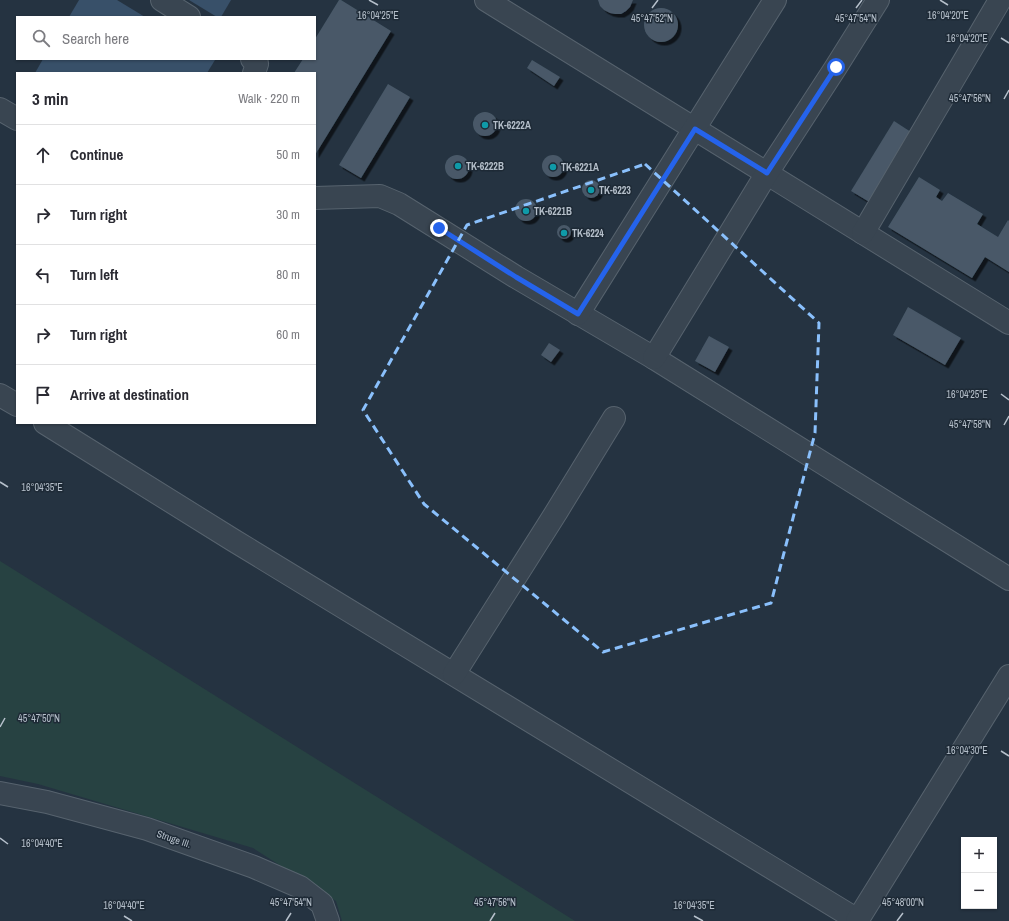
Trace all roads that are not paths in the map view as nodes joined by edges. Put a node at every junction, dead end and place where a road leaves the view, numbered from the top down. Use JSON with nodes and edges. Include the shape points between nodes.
{"nodes":[{"id":1,"x":162,"y":0,"type":"edge"},
{"id":2,"x":486,"y":0,"type":"edge"},
{"id":3,"x":775,"y":0,"type":"edge"},
{"id":4,"x":878,"y":0,"type":"edge"},
{"id":5,"x":1000,"y":0,"type":"edge"},
{"id":6,"x":187,"y":16,"type":"edge"},
{"id":7,"x":253,"y":60,"type":"edge"},
{"id":8,"x":254,"y":72,"type":"edge"},
{"id":9,"x":0,"y":109,"type":"edge"},
{"id":10,"x":16,"y":118,"type":"edge"},
{"id":11,"x":695,"y":129,"type":"junction"},
{"id":12,"x":767,"y":173,"type":"junction"},
{"id":13,"x":316,"y":198,"type":"edge"},
{"id":14,"x":864,"y":233,"type":"junction"},
{"id":15,"x":578,"y":314,"type":"junction"},
{"id":16,"x":1009,"y":323,"type":"edge"},
{"id":17,"x":654,"y":358,"type":"junction"},
{"id":18,"x":0,"y":395,"type":"edge"},
{"id":19,"x":16,"y":404,"type":"edge"},
{"id":20,"x":614,"y":418,"type":"dead end"},
{"id":21,"x":47,"y":424,"type":"edge"},
{"id":22,"x":1009,"y":579,"type":"edge"},
{"id":23,"x":454,"y":674,"type":"junction"},
{"id":24,"x":1009,"y":676,"type":"edge"},
{"id":25,"x":0,"y":793,"type":"edge"},
{"id":26,"x":328,"y":921,"type":"edge"},
{"id":27,"x":858,"y":921,"type":"edge"}],
"edges":[{"from":1,"to":6,"type":"street"},
{"from":2,"to":11,"type":"street"},
{"from":3,"to":11,"type":"street"},
{"from":4,"to":12,"type":"street"},
{"from":5,"to":14,"type":"street"},
{"from":7,"to":8,"type":"street","via":[[257,64]]},
{"from":9,"to":10,"type":"street"},
{"from":11,"to":12,"type":"street"},
{"from":11,"to":15,"type":"street"},
{"from":12,"to":14,"type":"street"},
{"from":12,"to":17,"type":"street"},
{"from":13,"to":15,"type":"street","via":[[380,196],[399,204]]},
{"from":14,"to":16,"type":"street"},
{"from":15,"to":17,"type":"street"},
{"from":17,"to":22,"type":"street"},
{"from":18,"to":19,"type":"street"},
{"from":20,"to":23,"type":"street"},
{"from":21,"to":23,"type":"street"},
{"from":23,"to":27,"type":"street"},
{"from":24,"to":27,"type":"street"},
{"from":25,"to":26,"type":"street","name":"Struge III.","via":[[47,802],[147,829],[254,867],[300,888],[322,904]]}]}
